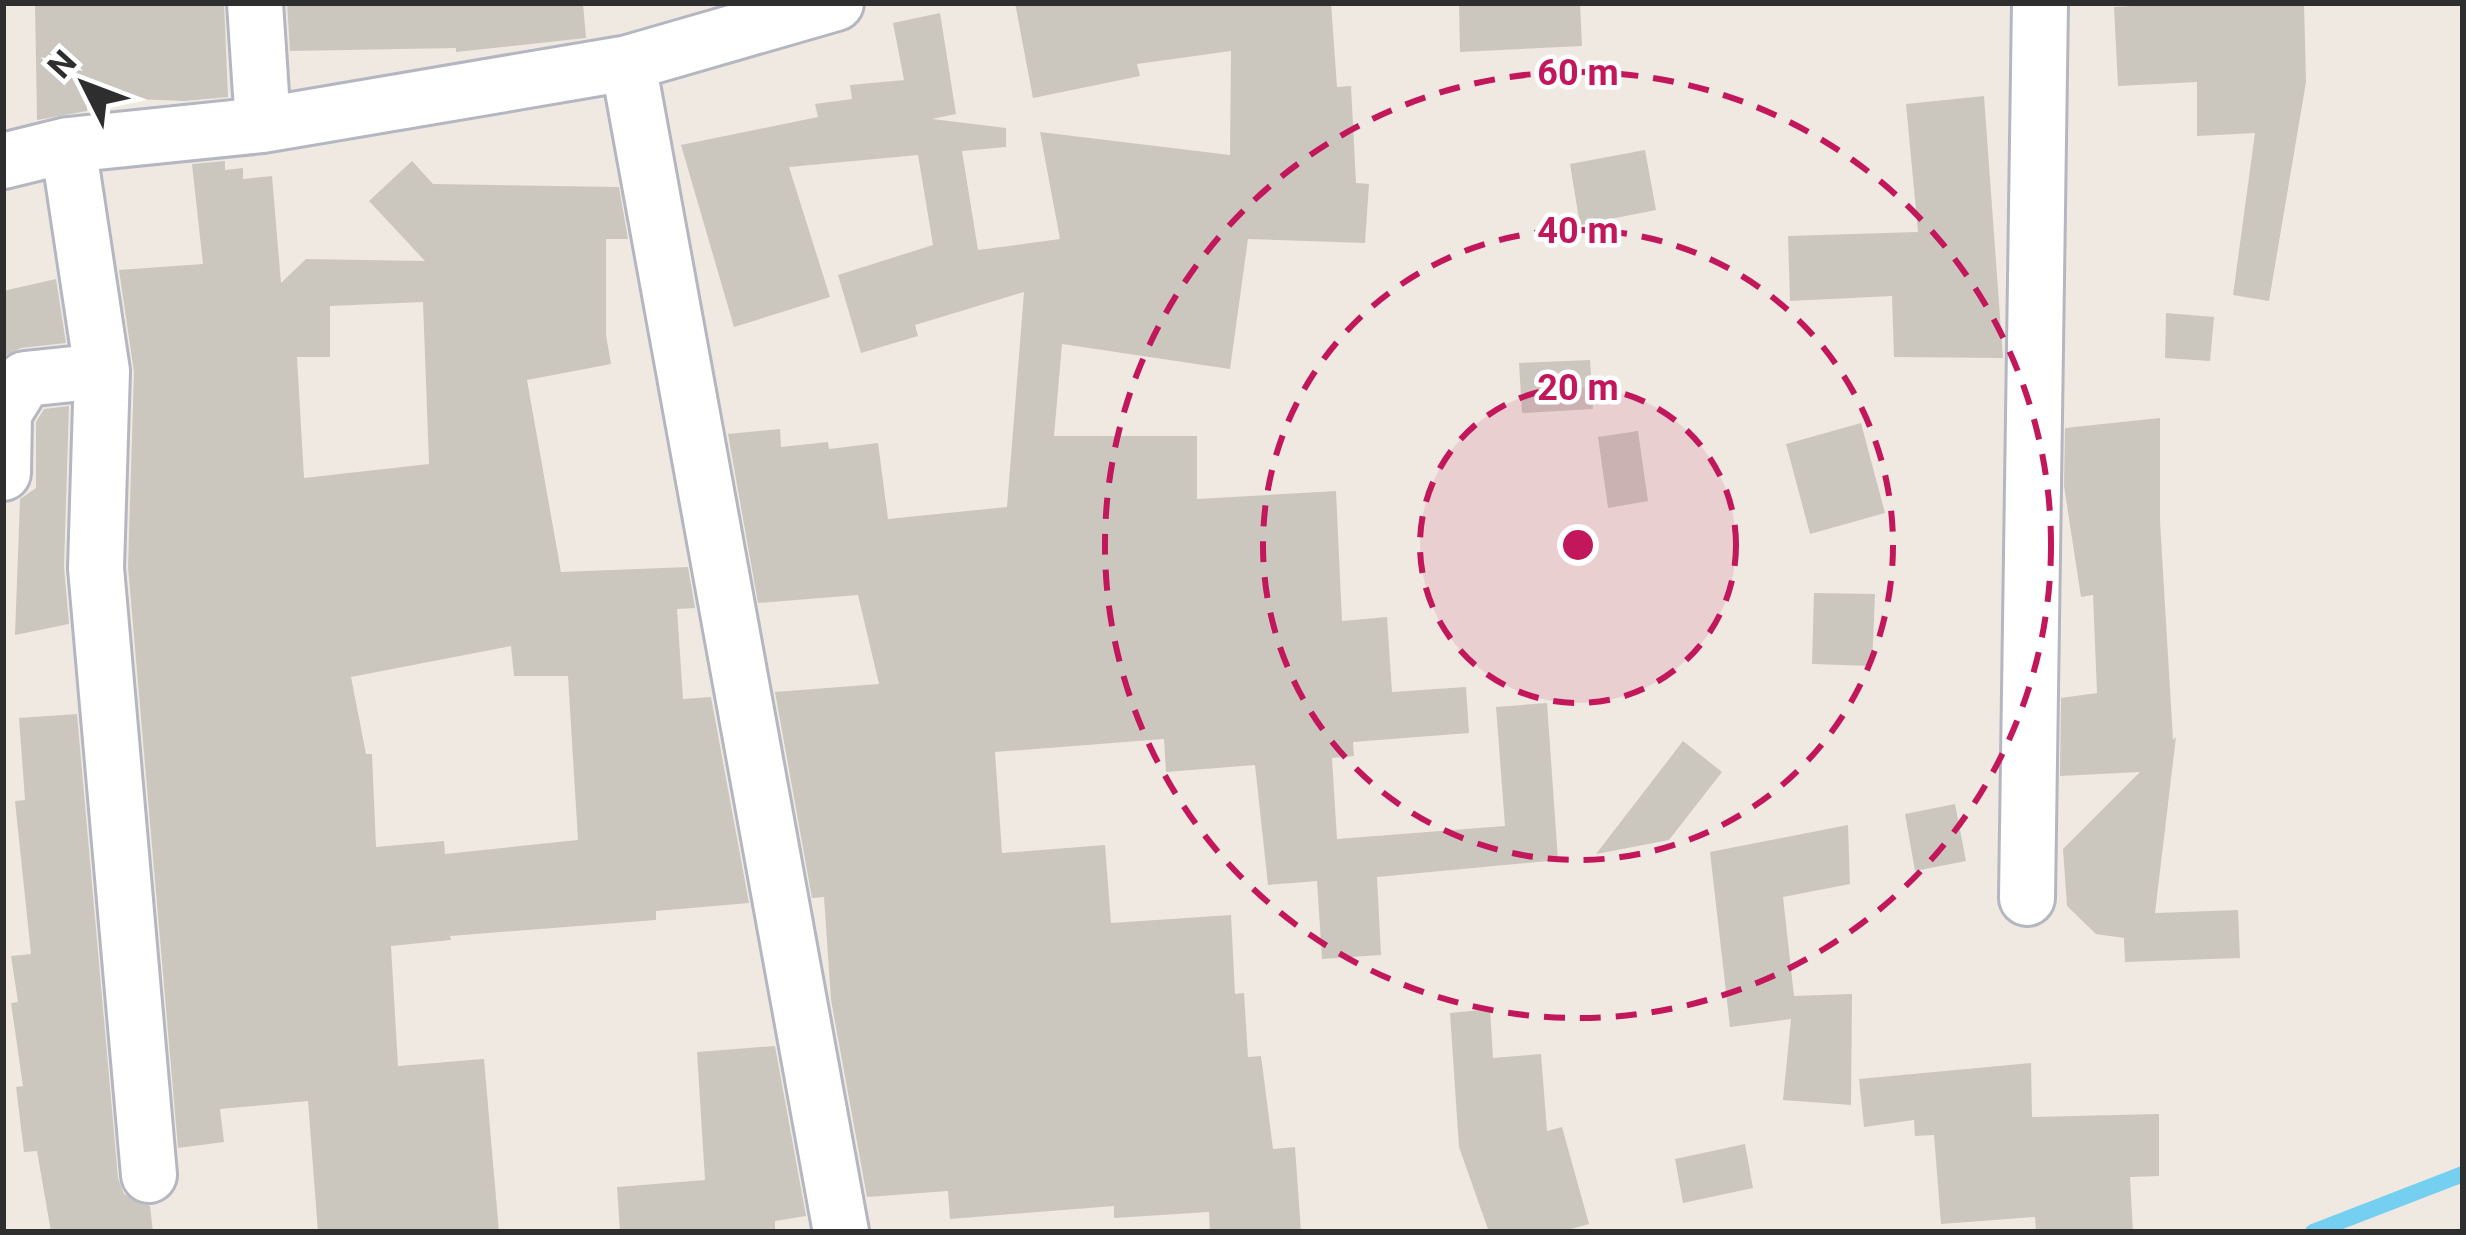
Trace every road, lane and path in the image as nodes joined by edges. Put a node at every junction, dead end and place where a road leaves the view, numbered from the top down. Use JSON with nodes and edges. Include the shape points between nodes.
{"nodes":[{"id":1,"x":255,"y":3,"type":"edge"},
{"id":2,"x":836,"y":3,"type":"edge"},
{"id":3,"x":2040,"y":3,"type":"edge"},
{"id":4,"x":628,"y":64,"type":"junction"},
{"id":5,"x":263,"y":125,"type":"junction"},
{"id":6,"x":68,"y":146,"type":"junction"},
{"id":7,"x":3,"y":161,"type":"edge"},
{"id":8,"x":102,"y":371,"type":"junction"},
{"id":9,"x":3,"y":473,"type":"edge"},
{"id":10,"x":2027,"y":898,"type":"dead end"},
{"id":11,"x":149,"y":1175,"type":"dead end"},
{"id":12,"x":841,"y":1232,"type":"edge"}],
"edges":[{"from":1,"to":5,"type":"street"},
{"from":2,"to":4,"type":"street"},
{"from":3,"to":10,"type":"street"},
{"from":4,"to":5,"type":"street"},
{"from":4,"to":12,"type":"street"},
{"from":5,"to":6,"type":"street"},
{"from":6,"to":7,"type":"street"},
{"from":6,"to":8,"type":"street"},
{"from":8,"to":9,"type":"street","via":[[25,379],[4,413]]},
{"from":8,"to":11,"type":"street","via":[[96,568]]}]}
